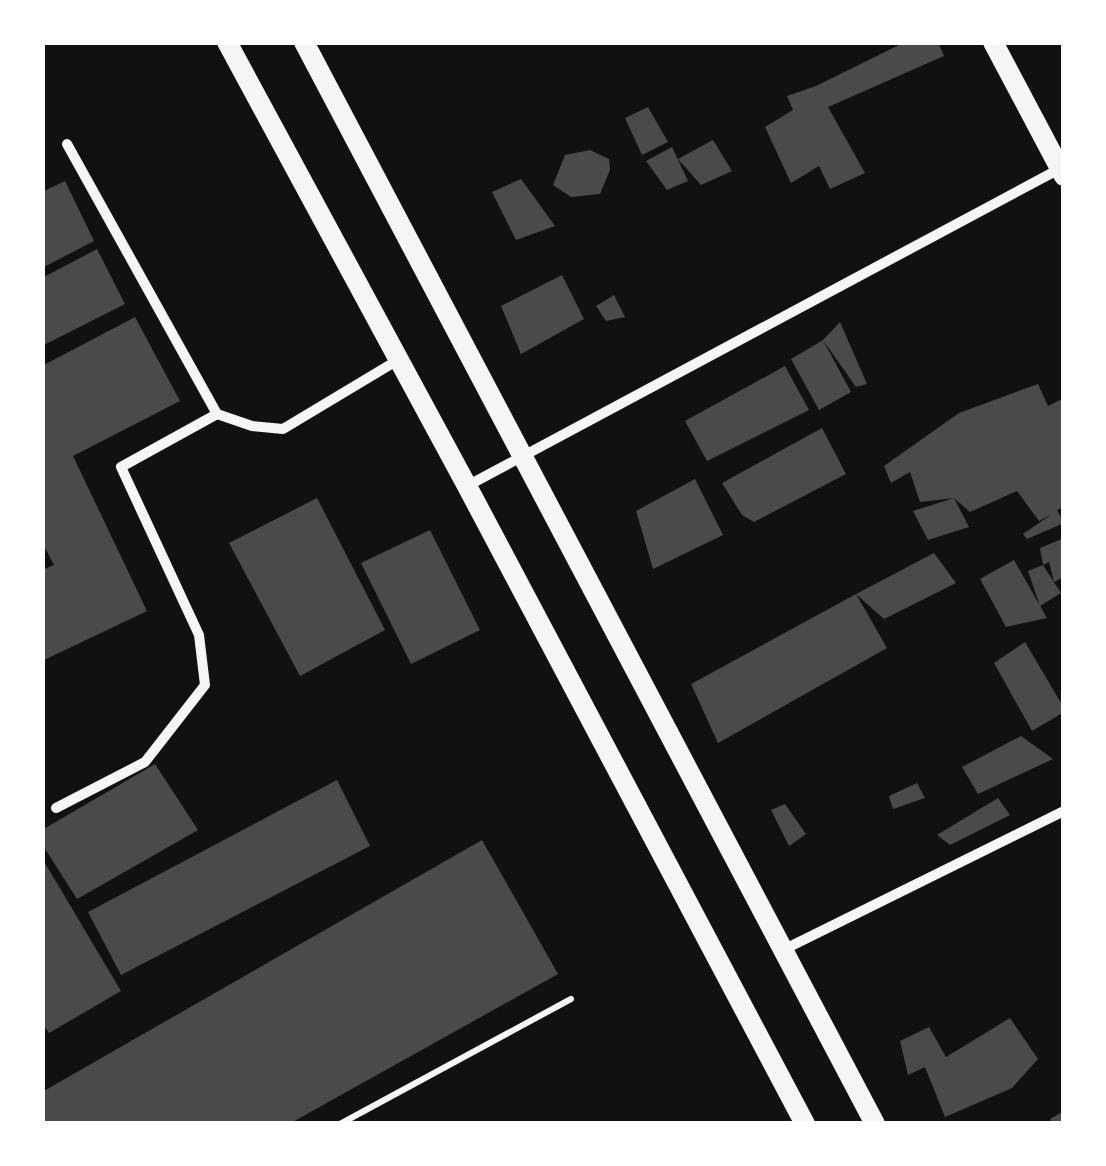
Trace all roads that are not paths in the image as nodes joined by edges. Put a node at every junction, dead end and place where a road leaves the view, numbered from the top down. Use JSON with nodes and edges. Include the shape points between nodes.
{"nodes":[{"id":1,"x":228,"y":42,"type":"edge"},
{"id":2,"x":304,"y":42,"type":"edge"},
{"id":3,"x":993,"y":42,"type":"edge"},
{"id":4,"x":68,"y":144,"type":"dead end"},
{"id":5,"x":1062,"y":171,"type":"edge"},
{"id":6,"x":399,"y":360,"type":"junction"},
{"id":7,"x":217,"y":414,"type":"junction"},
{"id":8,"x":524,"y":456,"type":"junction"},
{"id":9,"x":468,"y":486,"type":"junction"},
{"id":10,"x":56,"y":808,"type":"dead end"},
{"id":11,"x":1064,"y":811,"type":"edge"},
{"id":12,"x":782,"y":950,"type":"junction"},
{"id":13,"x":805,"y":1124,"type":"edge"},
{"id":14,"x":874,"y":1124,"type":"edge"}],
"edges":[{"from":1,"to":6,"type":"main road"},
{"from":2,"to":8,"type":"main road"},
{"from":3,"to":5,"type":"main road"},
{"from":4,"to":7,"type":"street"},
{"from":5,"to":8,"type":"street"},
{"from":6,"to":7,"type":"street","via":[[283,429]]},
{"from":6,"to":9,"type":"main road"},
{"from":7,"to":10,"type":"street","via":[[121,467],[200,635],[205,685],[145,762]]},
{"from":8,"to":9,"type":"street"},
{"from":8,"to":12,"type":"main road"},
{"from":9,"to":13,"type":"main road"},
{"from":11,"to":12,"type":"street"},
{"from":12,"to":14,"type":"main road"}]}
